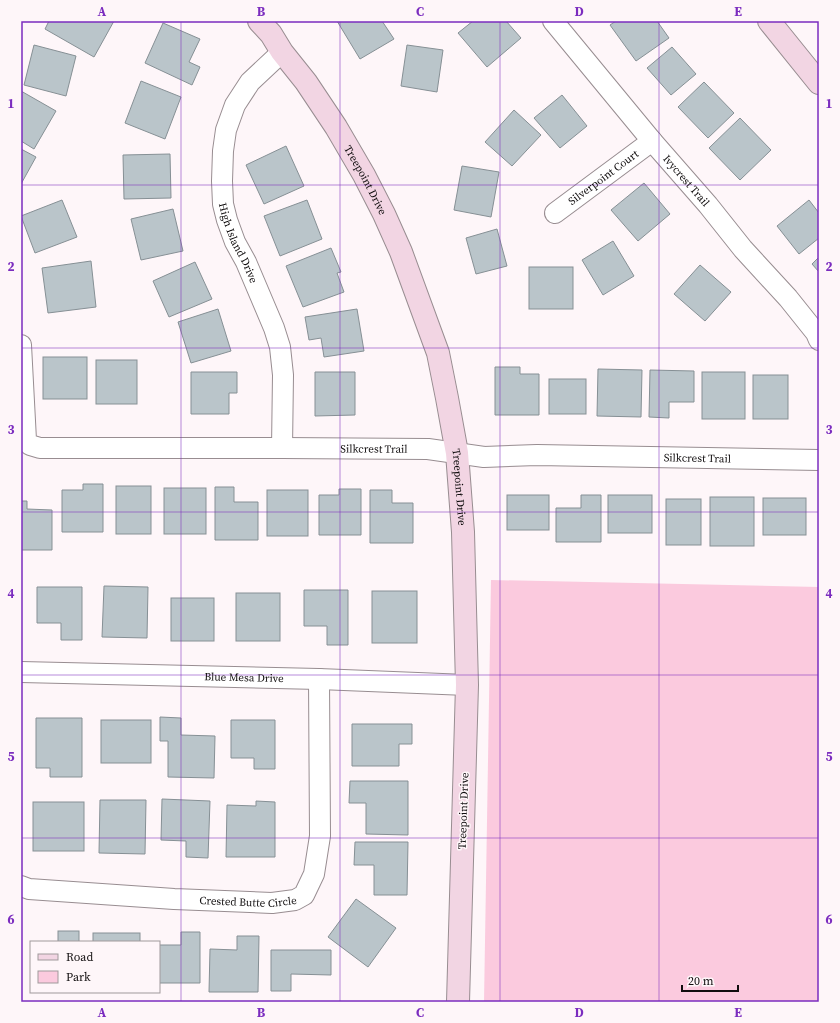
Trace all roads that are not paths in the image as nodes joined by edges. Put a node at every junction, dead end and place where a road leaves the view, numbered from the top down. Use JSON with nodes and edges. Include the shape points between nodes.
{"nodes":[{"id":1,"x":259,"y":21,"type":"edge"},
{"id":2,"x":553,"y":21,"type":"edge"},
{"id":3,"x":769,"y":21,"type":"edge"},
{"id":4,"x":282,"y":52,"type":"junction"},
{"id":5,"x":819,"y":83,"type":"edge"},
{"id":6,"x":652,"y":141,"type":"junction"},
{"id":7,"x":555,"y":213,"type":"dead end"},
{"id":8,"x":819,"y":340,"type":"edge"},
{"id":9,"x":21,"y":345,"type":"edge"},
{"id":10,"x":282,"y":448,"type":"junction"},
{"id":11,"x":457,"y":453,"type":"junction"},
{"id":12,"x":819,"y":460,"type":"edge"},
{"id":13,"x":21,"y":672,"type":"edge"},
{"id":14,"x":319,"y":680,"type":"junction"},
{"id":15,"x":467,"y":685,"type":"junction"},
{"id":16,"x":21,"y":886,"type":"edge"},
{"id":17,"x":458,"y":1002,"type":"edge"}],
"edges":[{"from":1,"to":4,"type":"street","name":"Treepoint Drive"},
{"from":2,"to":6,"type":"street","name":"Ivycrest Trail"},
{"from":3,"to":5,"type":"street"},
{"from":4,"to":10,"type":"street","name":"High Island Drive","via":[[250,82],[235,105],[226,130],[222,181],[222,204],[227,220],[280,347],[283,375]]},
{"from":4,"to":11,"type":"street","name":"Treepoint Drive","via":[[306,82],[364,174],[401,252],[438,353]]},
{"from":6,"to":7,"type":"street","name":"Silverpoint Court"},
{"from":6,"to":8,"type":"street","name":"Ivycrest Trail","via":[[788,298]]},
{"from":9,"to":10,"type":"street","name":"Silkcrest Trail","via":[[26,440],[30,445],[40,448]]},
{"from":10,"to":11,"type":"street","name":"Silkcrest Trail","via":[[428,449]]},
{"from":11,"to":12,"type":"street","name":"Silkcrest Trail","via":[[484,457],[537,455]]},
{"from":11,"to":15,"type":"street","name":"Treepoint Drive","via":[[463,532]]},
{"from":13,"to":14,"type":"street","name":"Blue Mesa Drive"},
{"from":14,"to":15,"type":"street","name":"Blue Mesa Drive"},
{"from":14,"to":16,"type":"street","name":"Crested Butte Circle","via":[[320,836],[314,874],[304,895],[295,900],[272,903],[29,889]]},
{"from":15,"to":17,"type":"street","name":"Treepoint Drive"}]}
